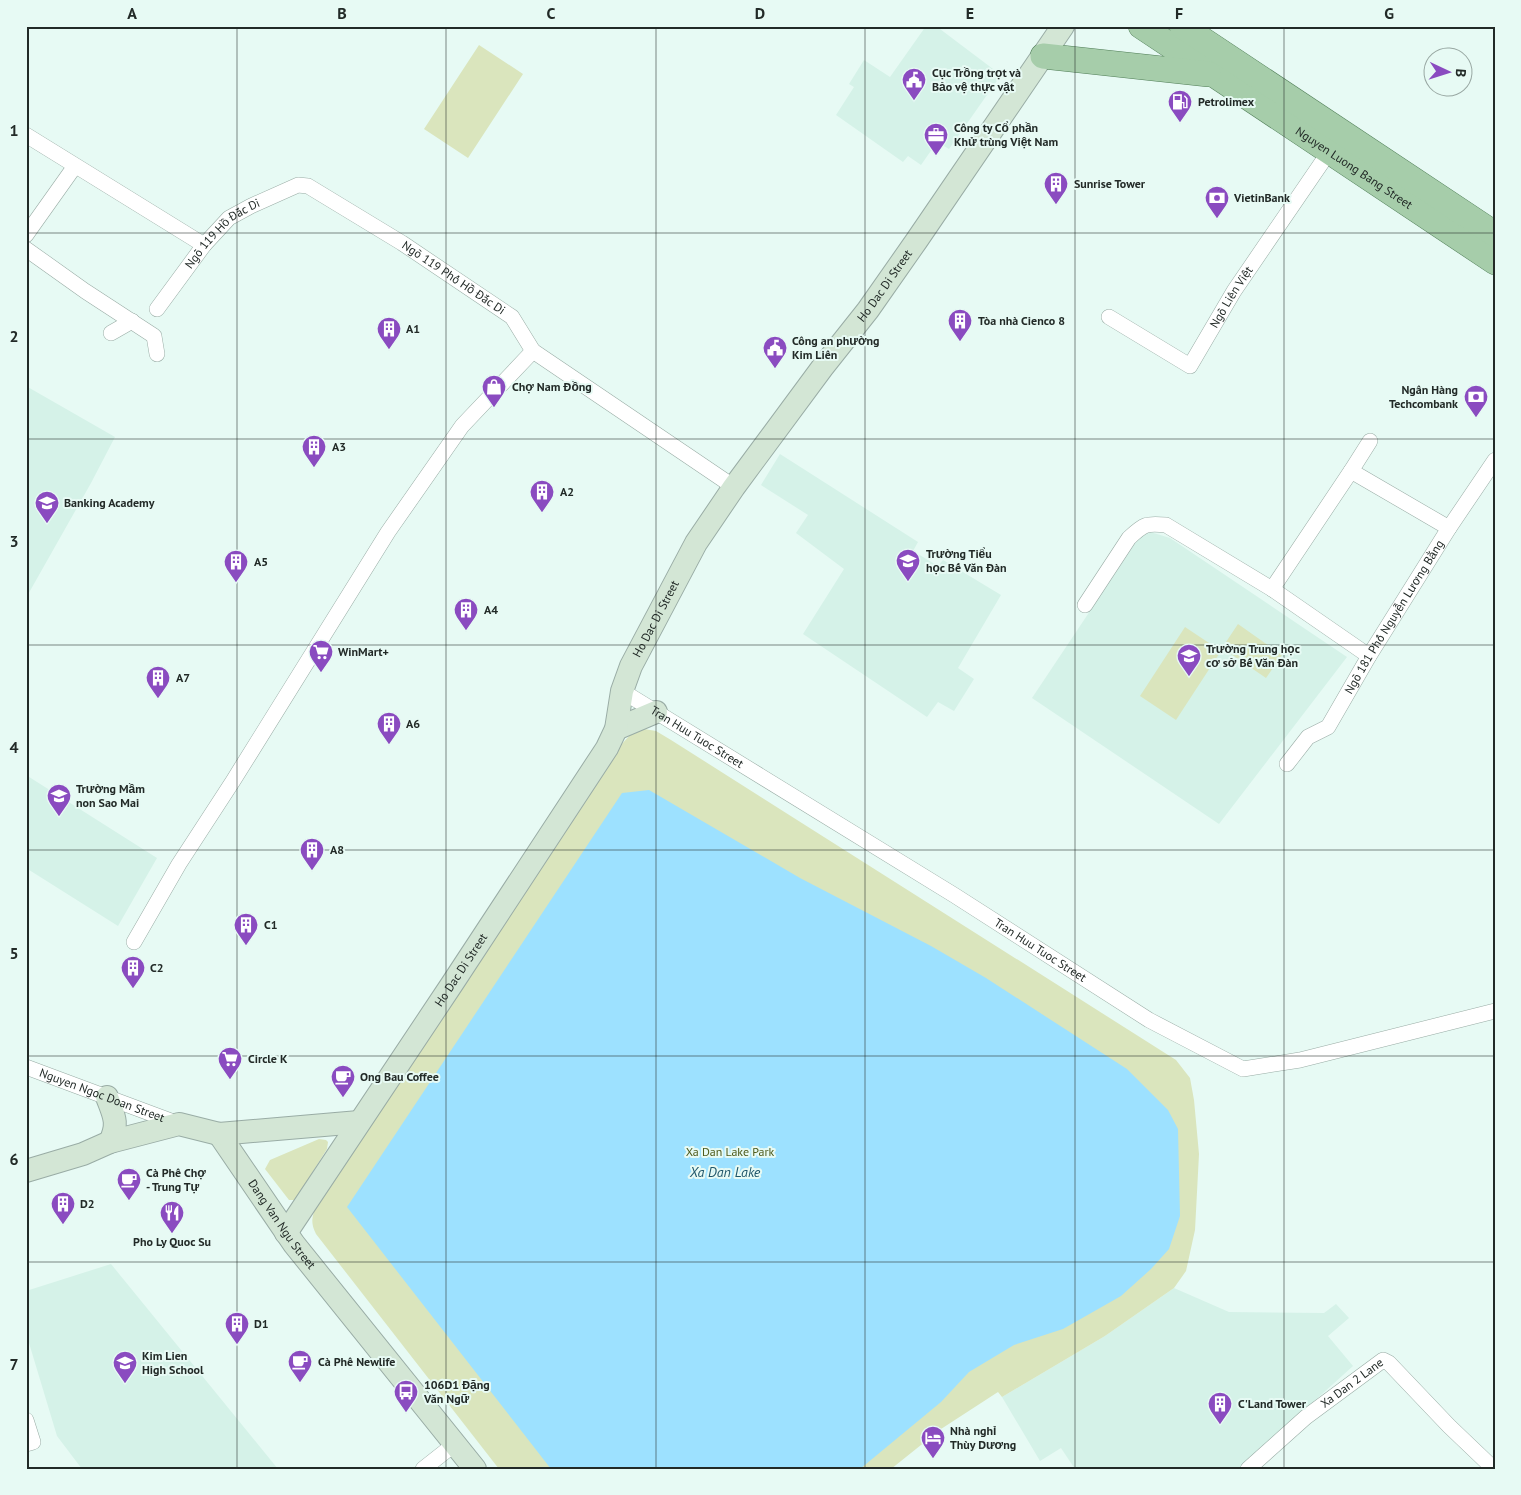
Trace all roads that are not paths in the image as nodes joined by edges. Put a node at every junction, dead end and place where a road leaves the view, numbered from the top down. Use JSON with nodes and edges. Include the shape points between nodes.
{"nodes":[{"id":1,"x":1063,"y":26,"type":"edge"},
{"id":2,"x":1140,"y":26,"type":"edge"},
{"id":3,"x":1182,"y":26,"type":"edge"},
{"id":4,"x":1043,"y":56,"type":"junction"},
{"id":5,"x":1214,"y":75,"type":"junction"},
{"id":6,"x":26,"y":135,"type":"edge"},
{"id":7,"x":1329,"y":152,"type":"junction"},
{"id":8,"x":74,"y":166,"type":"junction"},
{"id":9,"x":308,"y":186,"type":"joint"},
{"id":10,"x":1495,"y":234,"type":"edge"},
{"id":11,"x":26,"y":235,"type":"edge"},
{"id":12,"x":204,"y":245,"type":"junction"},
{"id":13,"x":26,"y":249,"type":"edge"},
{"id":14,"x":1495,"y":262,"type":"edge"},
{"id":15,"x":157,"y":309,"type":"dead end"},
{"id":16,"x":1109,"y":317,"type":"dead end"},
{"id":17,"x":132,"y":321,"type":"junction"},
{"id":18,"x":110,"y":333,"type":"dead end"},
{"id":19,"x":533,"y":351,"type":"junction"},
{"id":20,"x":157,"y":354,"type":"dead end"},
{"id":21,"x":1370,"y":441,"type":"dead end"},
{"id":22,"x":1495,"y":460,"type":"edge"},
{"id":23,"x":1351,"y":471,"type":"junction"},
{"id":24,"x":734,"y":487,"type":"junction"},
{"id":25,"x":1449,"y":528,"type":"junction"},
{"id":26,"x":1272,"y":589,"type":"junction"},
{"id":27,"x":1085,"y":605,"type":"dead end"},
{"id":28,"x":1369,"y":656,"type":"junction"},
{"id":29,"x":622,"y":691,"type":"junction"},
{"id":30,"x":656,"y":712,"type":"junction"},
{"id":31,"x":616,"y":729,"type":"junction"},
{"id":32,"x":1287,"y":764,"type":"dead end"},
{"id":33,"x":134,"y":942,"type":"dead end"},
{"id":34,"x":1495,"y":1011,"type":"edge"},
{"id":35,"x":26,"y":1067,"type":"edge"},
{"id":36,"x":107,"y":1097,"type":"junction"},
{"id":37,"x":359,"y":1122,"type":"junction"},
{"id":38,"x":179,"y":1124,"type":"junction"},
{"id":39,"x":219,"y":1134,"type":"junction"},
{"id":40,"x":110,"y":1142,"type":"junction"},
{"id":41,"x":26,"y":1171,"type":"edge"},
{"id":42,"x":286,"y":1232,"type":"junction"},
{"id":43,"x":26,"y":1420,"type":"edge"},
{"id":44,"x":456,"y":1443,"type":"junction"},
{"id":45,"x":26,"y":1444,"type":"edge"},
{"id":46,"x":423,"y":1469,"type":"edge"},
{"id":47,"x":475,"y":1469,"type":"edge"},
{"id":48,"x":1248,"y":1469,"type":"edge"},
{"id":49,"x":1494,"y":1469,"type":"edge"}],
"edges":[{"from":1,"to":4,"type":"street","name":"Ho Dac Di Street"},
{"from":2,"to":5,"type":"main road","name":"Nguyen Luong Bang Street"},
{"from":3,"to":10,"type":"main road","name":"Nguyen Luong Bang Street"},
{"from":4,"to":5,"type":"main road"},
{"from":4,"to":24,"type":"street","name":"Ho Dac Di Street","via":[[868,310]]},
{"from":5,"to":7,"type":"main road","name":"Nguyen Luong Bang Street"},
{"from":6,"to":8,"type":"street"},
{"from":7,"to":14,"type":"main road","name":"Nguyen Luong Bang Street"},
{"from":7,"to":16,"type":"street","name":"Ngõ Liên Việt","via":[[1234,290],[1190,366]]},
{"from":8,"to":11,"type":"street"},
{"from":8,"to":12,"type":"street"},
{"from":9,"to":12,"type":"street","name":"Ngõ 119 Hồ Đắc Di","via":[[298,185],[229,218]]},
{"from":9,"to":19,"type":"street","name":"Ngõ 119 Phố Hồ Đắc Di","via":[[402,243],[512,317]]},
{"from":12,"to":15,"type":"street","name":"Ngõ 119 Hồ Đắc Di"},
{"from":13,"to":17,"type":"street"},
{"from":17,"to":18,"type":"street"},
{"from":17,"to":20,"type":"street","via":[[154,336]]},
{"from":19,"to":24,"type":"street","name":"Ngõ 119 Phố Hồ Đắc Di"},
{"from":19,"to":33,"type":"street","via":[[462,426],[388,532],[179,864]]},
{"from":21,"to":23,"type":"street"},
{"from":22,"to":25,"type":"street","name":"Ngõ 181 Phố Nguyễn Lương Bằng"},
{"from":23,"to":25,"type":"street"},
{"from":23,"to":26,"type":"street"},
{"from":24,"to":29,"type":"street","name":"Ho Dac Di Street","via":[[687,560],[631,666]]},
{"from":25,"to":28,"type":"street","name":"Ngõ 181 Phố Nguyễn Lương Bằng"},
{"from":26,"to":27,"type":"street","via":[[1166,525],[1149,523],[1129,538]]},
{"from":26,"to":28,"type":"street"},
{"from":28,"to":32,"type":"street","name":"Ngõ 181 Phố Nguyễn Lương Bằng","via":[[1328,727],[1308,737]]},
{"from":29,"to":30,"type":"street","name":"Tran Huu Tuoc Street"},
{"from":29,"to":31,"type":"street","name":"Ho Dac Di Street"},
{"from":30,"to":31,"type":"street"},
{"from":30,"to":34,"type":"street","name":"Tran Huu Tuoc Street","via":[[946,890],[1149,1020],[1243,1069],[1300,1060]]},
{"from":31,"to":37,"type":"street","name":"Ho Dac Di Street","via":[[607,748]]},
{"from":35,"to":36,"type":"street","name":"Nguyen Ngoc Doan Street"},
{"from":36,"to":38,"type":"street","name":"Nguyen Ngoc Doan Street"},
{"from":36,"to":40,"type":"street","via":[[114,1115],[115,1131]]},
{"from":37,"to":39,"type":"street"},
{"from":37,"to":42,"type":"street","name":"Ho Dac Di Street"},
{"from":38,"to":39,"type":"street"},
{"from":38,"to":40,"type":"street"},
{"from":39,"to":42,"type":"street","name":"Dang Van Ngu Street"},
{"from":40,"to":41,"type":"street","via":[[83,1154]]},
{"from":42,"to":44,"type":"street","name":"Dang Van Ngu Street"},
{"from":43,"to":45,"type":"street","via":[[33,1442]]},
{"from":44,"to":46,"type":"street"},
{"from":44,"to":47,"type":"street","name":"Dang Van Ngu Street"},
{"from":48,"to":49,"type":"street","name":"Xa Dan 2 Lane","via":[[1306,1418],[1383,1360]]}]}
